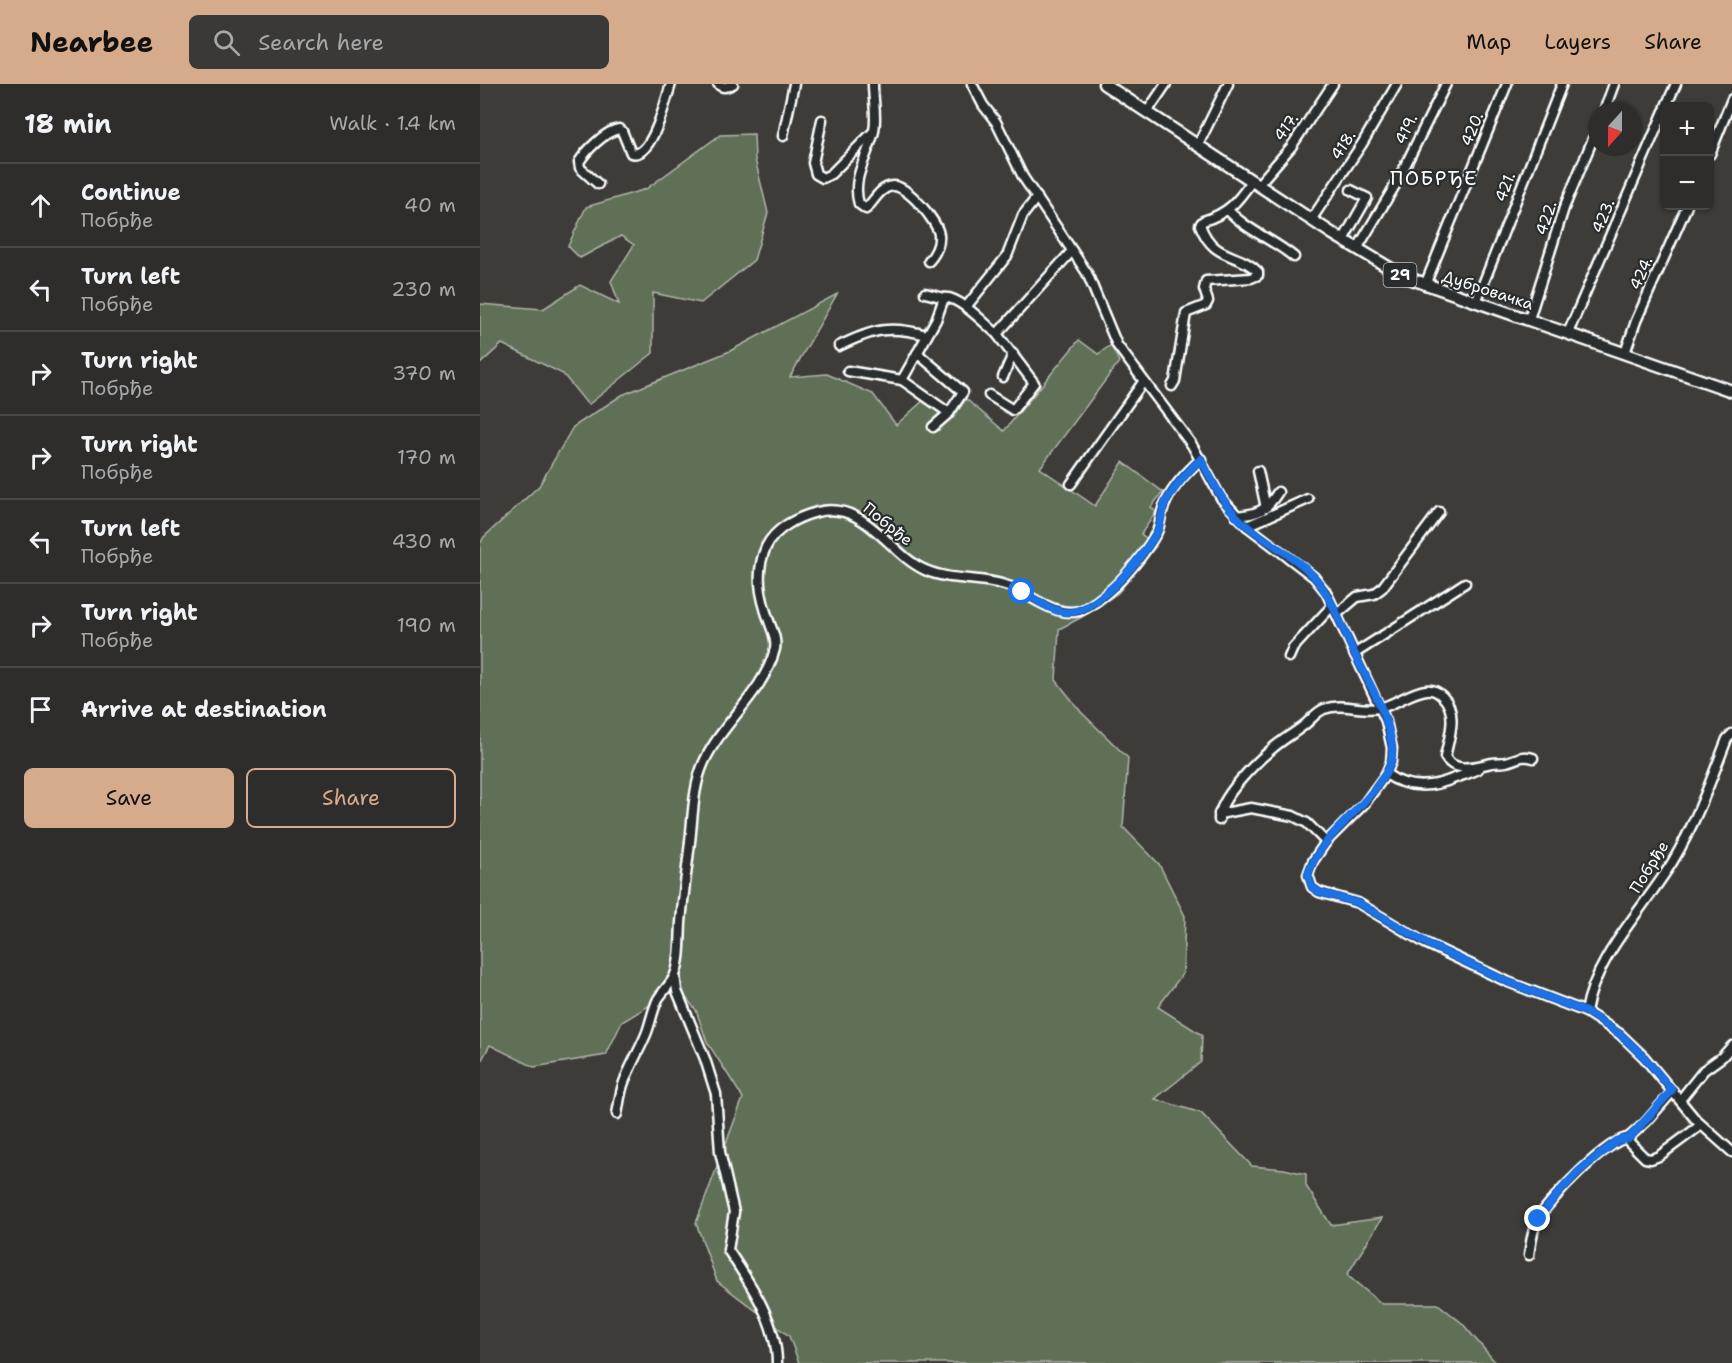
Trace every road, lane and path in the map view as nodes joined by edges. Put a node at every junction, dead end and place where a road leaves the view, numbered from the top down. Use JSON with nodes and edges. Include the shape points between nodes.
{"nodes":[{"id":1,"x":671,"y":84,"type":"edge"},
{"id":2,"x":718,"y":84,"type":"edge"},
{"id":3,"x":733,"y":84,"type":"edge"},
{"id":4,"x":794,"y":84,"type":"edge"},
{"id":5,"x":873,"y":84,"type":"edge"},
{"id":6,"x":972,"y":84,"type":"edge"},
{"id":7,"x":1166,"y":84,"type":"edge"},
{"id":8,"x":1228,"y":84,"type":"edge"},
{"id":9,"x":1333,"y":84,"type":"edge"},
{"id":10,"x":1396,"y":84,"type":"edge"},
{"id":11,"x":1446,"y":84,"type":"edge"},
{"id":12,"x":1507,"y":84,"type":"edge"},
{"id":13,"x":1562,"y":84,"type":"edge"},
{"id":14,"x":1614,"y":84,"type":"edge"},
{"id":15,"x":1676,"y":84,"type":"edge"},
{"id":16,"x":1108,"y":85,"type":"edge"},
{"id":17,"x":1732,"y":99,"type":"edge"},
{"id":18,"x":1607,"y":102,"type":"edge"},
{"id":19,"x":1668,"y":102,"type":"edge"},
{"id":20,"x":1147,"y":112,"type":"junction"},
{"id":21,"x":822,"y":120,"type":"dead end"},
{"id":22,"x":1660,"y":122,"type":"edge"},
{"id":23,"x":874,"y":131,"type":"junction"},
{"id":24,"x":783,"y":136,"type":"dead end"},
{"id":25,"x":1714,"y":144,"type":"edge"},
{"id":26,"x":1198,"y":145,"type":"junction"},
{"id":27,"x":1588,"y":151,"type":"edge"},
{"id":28,"x":1255,"y":183,"type":"junction"},
{"id":29,"x":598,"y":184,"type":"dead end"},
{"id":30,"x":1351,"y":190,"type":"dead end"},
{"id":31,"x":1037,"y":197,"type":"junction"},
{"id":32,"x":1228,"y":210,"type":"junction"},
{"id":33,"x":1685,"y":210,"type":"edge"},
{"id":34,"x":1311,"y":220,"type":"junction"},
{"id":35,"x":1343,"y":240,"type":"junction"},
{"id":36,"x":1357,"y":249,"type":"junction"},
{"id":37,"x":1072,"y":250,"type":"junction"},
{"id":38,"x":1294,"y":257,"type":"dead end"},
{"id":39,"x":929,"y":261,"type":"dead end"},
{"id":40,"x":1425,"y":285,"type":"junction"},
{"id":41,"x":925,"y":293,"type":"dead end"},
{"id":42,"x":944,"y":297,"type":"junction"},
{"id":43,"x":1476,"y":302,"type":"junction"},
{"id":44,"x":966,"y":307,"type":"junction"},
{"id":45,"x":1529,"y":319,"type":"junction"},
{"id":46,"x":1568,"y":333,"type":"junction"},
{"id":47,"x":997,"y":334,"type":"junction"},
{"id":48,"x":927,"y":335,"type":"junction"},
{"id":49,"x":839,"y":346,"type":"dead end"},
{"id":50,"x":917,"y":353,"type":"junction"},
{"id":51,"x":1625,"y":353,"type":"junction"},
{"id":52,"x":1013,"y":354,"type":"junction"},
{"id":53,"x":848,"y":371,"type":"dead end"},
{"id":54,"x":1003,"y":377,"type":"dead end"},
{"id":55,"x":902,"y":380,"type":"junction"},
{"id":56,"x":1143,"y":382,"type":"junction"},
{"id":57,"x":1172,"y":386,"type":"dead end"},
{"id":58,"x":1732,"y":391,"type":"edge"},
{"id":59,"x":989,"y":395,"type":"dead end"},
{"id":60,"x":949,"y":413,"type":"junction"},
{"id":61,"x":933,"y":427,"type":"dead end"},
{"id":62,"x":1201,"y":459,"type":"junction"},
{"id":63,"x":1258,"y":471,"type":"dead end"},
{"id":64,"x":1071,"y":484,"type":"dead end"},
{"id":65,"x":1278,"y":492,"type":"dead end"},
{"id":66,"x":1308,"y":499,"type":"dead end"},
{"id":67,"x":1266,"y":508,"type":"junction"},
{"id":68,"x":1439,"y":512,"type":"dead end"},
{"id":69,"x":1236,"y":516,"type":"junction"},
{"id":70,"x":1247,"y":525,"type":"junction"},
{"id":71,"x":1465,"y":583,"type":"dead end"},
{"id":72,"x":1334,"y":610,"type":"junction"},
{"id":73,"x":1354,"y":654,"type":"junction"},
{"id":74,"x":1289,"y":657,"type":"dead end"},
{"id":75,"x":1381,"y":708,"type":"junction"},
{"id":76,"x":1732,"y":734,"type":"edge"},
{"id":77,"x":1533,"y":758,"type":"dead end"},
{"id":78,"x":1481,"y":767,"type":"junction"},
{"id":79,"x":1386,"y":774,"type":"junction"},
{"id":80,"x":1326,"y":842,"type":"junction"},
{"id":81,"x":675,"y":975,"type":"junction"},
{"id":82,"x":1586,"y":1012,"type":"junction"},
{"id":83,"x":1732,"y":1046,"type":"edge"},
{"id":84,"x":1672,"y":1090,"type":"junction"},
{"id":85,"x":1680,"y":1100,"type":"junction"},
{"id":86,"x":617,"y":1114,"type":"dead end"},
{"id":87,"x":1701,"y":1125,"type":"junction"},
{"id":88,"x":1629,"y":1138,"type":"junction"},
{"id":89,"x":1732,"y":1152,"type":"edge"},
{"id":90,"x":1529,"y":1255,"type":"dead end"},
{"id":91,"x":777,"y":1363,"type":"edge"}],
"edges":[{"from":1,"to":29,"type":"street","via":[[645,150],[632,153],[619,129],[583,156],[580,168]]},
{"from":2,"to":3,"type":"street"},
{"from":4,"to":24,"type":"street"},
{"from":5,"to":23,"type":"street"},
{"from":6,"to":31,"type":"street"},
{"from":7,"to":20,"type":"street"},
{"from":8,"to":26,"type":"street"},
{"from":9,"to":28,"type":"street","name":"417.","via":[[1291,147]]},
{"from":10,"to":34,"type":"street","name":"418."},
{"from":11,"to":36,"type":"street","name":"419.","via":[[1396,184]]},
{"from":12,"to":40,"type":"street","name":"420."},
{"from":13,"to":43,"type":"street","name":"421."},
{"from":14,"to":18,"type":"street"},
{"from":15,"to":19,"type":"street"},
{"from":16,"to":20,"type":"main road","name":"Дубровачка","number":"29"},
{"from":17,"to":25,"type":"street"},
{"from":20,"to":26,"type":"main road","name":"Дубровачка","number":"29"},
{"from":21,"to":23,"type":"street","via":[[813,163],[816,174],[823,177],[831,174]]},
{"from":22,"to":46,"type":"street","name":"423."},
{"from":23,"to":39,"type":"street","via":[[858,175],[859,204],[866,210],[884,189],[904,189],[936,225],[939,236]]},
{"from":26,"to":28,"type":"main road","name":"Дубровачка","number":"29"},
{"from":27,"to":45,"type":"street","name":"422.","via":[[1564,208]]},
{"from":28,"to":32,"type":"street"},
{"from":28,"to":34,"type":"main road","name":"Дубровачка","number":"29"},
{"from":30,"to":35,"type":"street","via":[[1367,198]]},
{"from":31,"to":37,"type":"street"},
{"from":31,"to":44,"type":"street","via":[[1023,215],[1007,256]]},
{"from":32,"to":38,"type":"street"},
{"from":32,"to":57,"type":"street","via":[[1203,220],[1202,231],[1213,246],[1252,267],[1258,275],[1206,281],[1206,305],[1186,313]]},
{"from":33,"to":51,"type":"street","name":"424."},
{"from":34,"to":35,"type":"main road","name":"Дубровачка","number":"29"},
{"from":35,"to":36,"type":"main road","name":"Дубровачка","number":"29"},
{"from":36,"to":40,"type":"main road","name":"Дубровачка","number":"29"},
{"from":37,"to":47,"type":"street"},
{"from":37,"to":56,"type":"street","via":[[1087,273],[1117,345]]},
{"from":40,"to":43,"type":"main road","name":"Дубровачка","number":"29"},
{"from":41,"to":42,"type":"street"},
{"from":42,"to":44,"type":"street"},
{"from":42,"to":48,"type":"street"},
{"from":43,"to":45,"type":"main road","name":"Дубровачка","number":"29"},
{"from":44,"to":47,"type":"street"},
{"from":45,"to":46,"type":"main road","name":"Дубровачка","number":"29"},
{"from":46,"to":51,"type":"main road","name":"Дубровачка","number":"29"},
{"from":47,"to":52,"type":"street"},
{"from":48,"to":49,"type":"street","via":[[886,328]]},
{"from":48,"to":50,"type":"street"},
{"from":50,"to":55,"type":"street"},
{"from":50,"to":60,"type":"street","via":[[963,392]]},
{"from":51,"to":58,"type":"main road","name":"Дубровачка","number":"29"},
{"from":52,"to":54,"type":"street"},
{"from":52,"to":59,"type":"street","via":[[1034,383],[1013,410]]},
{"from":53,"to":55,"type":"street"},
{"from":55,"to":60,"type":"street"},
{"from":56,"to":62,"type":"street"},
{"from":56,"to":64,"type":"street"},
{"from":60,"to":61,"type":"street"},
{"from":62,"to":69,"type":"street","via":[[1221,498]]},
{"from":62,"to":81,"type":"street","name":"Побрђе","via":[[1184,475],[1165,504],[1158,529],[1137,560],[1108,592],[1078,611],[1060,612],[990,580],[928,571],[846,511],[818,512],[777,531],[762,558],[759,588],[775,648],[752,696],[703,764]]},
{"from":63,"to":67,"type":"street"},
{"from":65,"to":67,"type":"street"},
{"from":66,"to":70,"type":"street"},
{"from":67,"to":69,"type":"street"},
{"from":68,"to":72,"type":"street","via":[[1382,588]]},
{"from":69,"to":70,"type":"street"},
{"from":70,"to":72,"type":"street","via":[[1314,577]]},
{"from":71,"to":73,"type":"street"},
{"from":72,"to":73,"type":"street"},
{"from":72,"to":74,"type":"street","via":[[1293,648]]},
{"from":73,"to":75,"type":"street"},
{"from":75,"to":78,"type":"street","via":[[1423,690],[1435,691],[1446,700],[1452,713],[1445,757],[1456,767]]},
{"from":75,"to":79,"type":"street","via":[[1391,737],[1391,762]]},
{"from":75,"to":80,"type":"street","via":[[1342,705],[1321,710],[1257,762],[1231,792],[1219,817],[1251,808],[1293,816]]},
{"from":76,"to":82,"type":"street","name":"Побрђе","via":[[1672,861],[1593,981]]},
{"from":77,"to":78,"type":"street","via":[[1520,757]]},
{"from":78,"to":79,"type":"street","via":[[1435,786],[1402,783]]},
{"from":79,"to":80,"type":"street","via":[[1365,803]]},
{"from":80,"to":82,"type":"street","via":[[1308,875],[1312,887],[1319,892],[1358,903],[1432,946],[1508,982]]},
{"from":81,"to":86,"type":"street","via":[[658,999],[623,1085]]},
{"from":81,"to":91,"type":"street","via":[[677,991],[716,1094],[720,1152],[734,1212],[728,1250],[746,1276],[774,1333]]},
{"from":82,"to":84,"type":"street","via":[[1620,1034]]},
{"from":83,"to":85,"type":"street","via":[[1704,1070]]},
{"from":84,"to":85,"type":"street"},
{"from":84,"to":88,"type":"street"},
{"from":85,"to":87,"type":"street"},
{"from":87,"to":88,"type":"street","via":[[1651,1159],[1645,1158]]},
{"from":87,"to":89,"type":"street"},
{"from":88,"to":90,"type":"street","via":[[1617,1141],[1594,1159],[1555,1197],[1538,1219]]}]}
